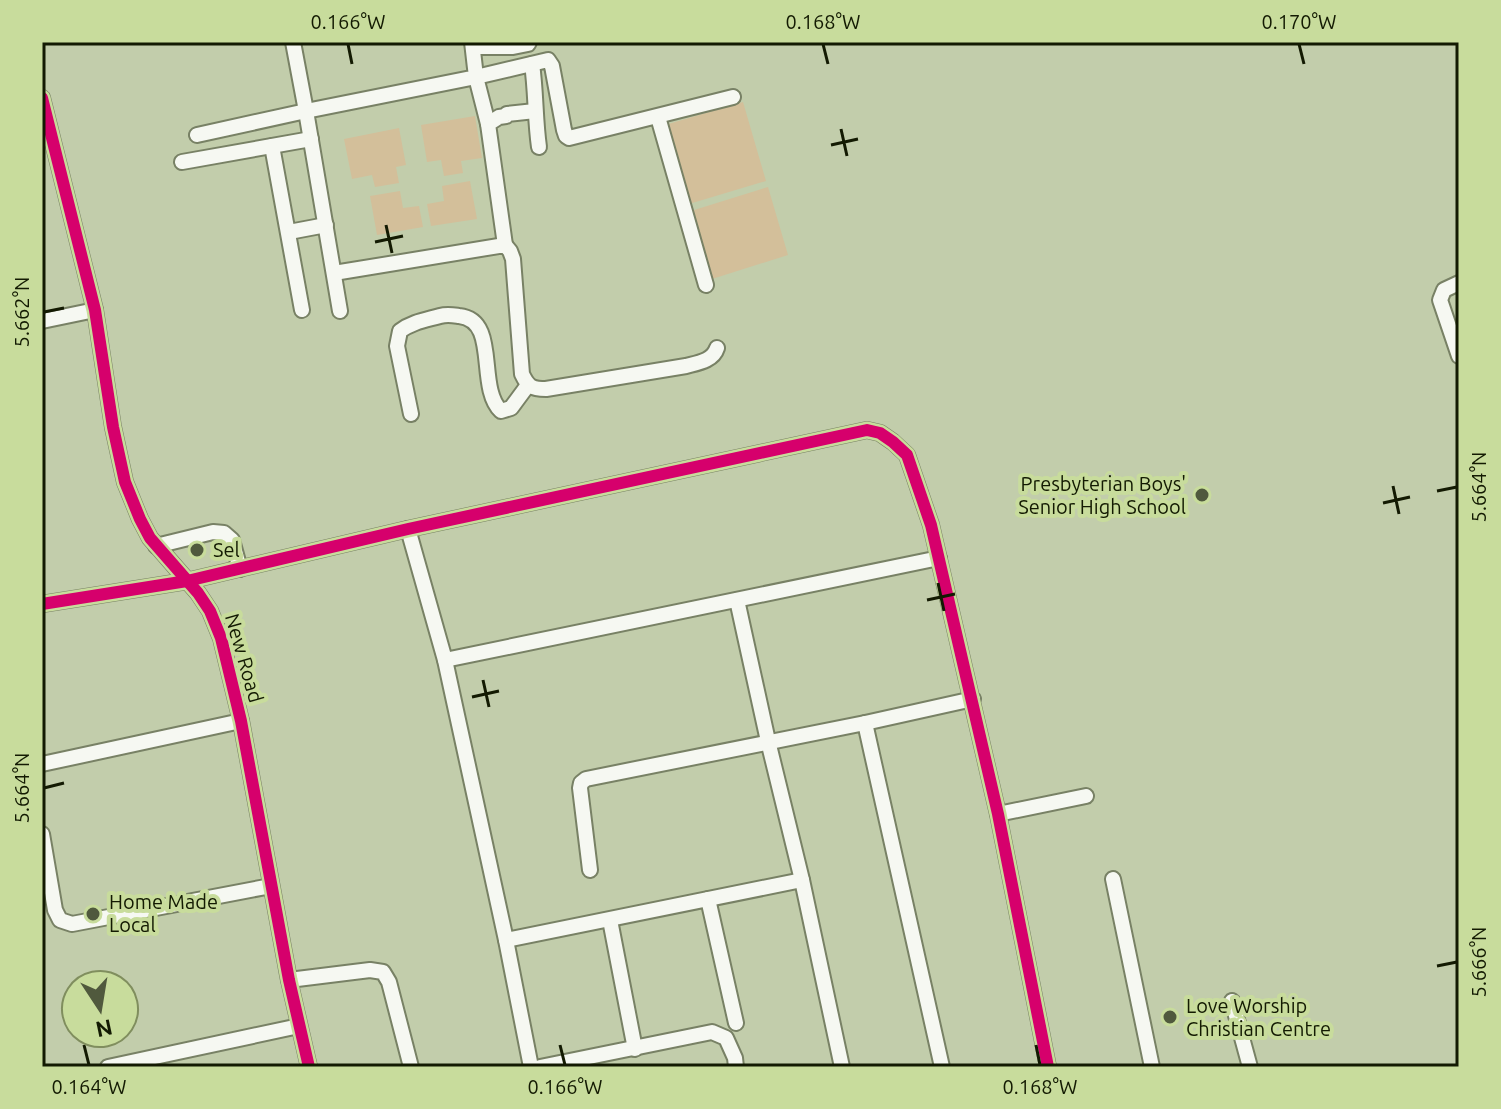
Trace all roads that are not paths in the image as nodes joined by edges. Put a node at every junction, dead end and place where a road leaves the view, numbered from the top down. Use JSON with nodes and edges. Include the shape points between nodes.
{"nodes":[{"id":1,"x":293,"y":42,"type":"edge"},
{"id":2,"x":529,"y":42,"type":"edge"},
{"id":3,"x":473,"y":44,"type":"edge"},
{"id":4,"x":503,"y":44,"type":"edge"},
{"id":5,"x":532,"y":64,"type":"junction"},
{"id":6,"x":476,"y":77,"type":"junction"},
{"id":7,"x":733,"y":97,"type":"dead end"},
{"id":8,"x":42,"y":98,"type":"edge"},
{"id":9,"x":306,"y":111,"type":"junction"},
{"id":10,"x":535,"y":111,"type":"junction"},
{"id":11,"x":658,"y":117,"type":"junction"},
{"id":12,"x":488,"y":124,"type":"junction"},
{"id":13,"x":197,"y":135,"type":"dead end"},
{"id":14,"x":311,"y":139,"type":"junction"},
{"id":15,"x":272,"y":146,"type":"junction"},
{"id":16,"x":539,"y":147,"type":"dead end"},
{"id":17,"x":182,"y":162,"type":"dead end"},
{"id":18,"x":326,"y":225,"type":"junction"},
{"id":19,"x":289,"y":232,"type":"junction"},
{"id":20,"x":505,"y":245,"type":"junction"},
{"id":21,"x":334,"y":273,"type":"junction"},
{"id":22,"x":1459,"y":283,"type":"edge"},
{"id":23,"x":706,"y":285,"type":"dead end"},
{"id":24,"x":95,"y":310,"type":"junction"},
{"id":25,"x":302,"y":310,"type":"dead end"},
{"id":26,"x":340,"y":311,"type":"dead end"},
{"id":27,"x":42,"y":321,"type":"edge"},
{"id":28,"x":717,"y":348,"type":"dead end"},
{"id":29,"x":1459,"y":356,"type":"edge"},
{"id":30,"x":528,"y":385,"type":"junction"},
{"id":31,"x":411,"y":414,"type":"dead end"},
{"id":32,"x":408,"y":529,"type":"junction"},
{"id":33,"x":156,"y":546,"type":"junction"},
{"id":34,"x":939,"y":558,"type":"junction"},
{"id":35,"x":240,"y":569,"type":"junction"},
{"id":36,"x":187,"y":581,"type":"junction"},
{"id":37,"x":737,"y":600,"type":"junction"},
{"id":38,"x":42,"y":604,"type":"edge"},
{"id":39,"x":445,"y":660,"type":"junction"},
{"id":40,"x":973,"y":699,"type":"junction"},
{"id":41,"x":241,"y":721,"type":"junction"},
{"id":42,"x":865,"y":723,"type":"junction"},
{"id":43,"x":768,"y":741,"type":"junction"},
{"id":44,"x":42,"y":764,"type":"edge"},
{"id":45,"x":1086,"y":796,"type":"dead end"},
{"id":46,"x":998,"y":814,"type":"junction"},
{"id":47,"x":42,"y":834,"type":"edge"},
{"id":48,"x":590,"y":870,"type":"dead end"},
{"id":49,"x":1113,"y":879,"type":"dead end"},
{"id":50,"x":802,"y":880,"type":"junction"},
{"id":51,"x":271,"y":886,"type":"junction"},
{"id":52,"x":708,"y":899,"type":"junction"},
{"id":53,"x":610,"y":920,"type":"junction"},
{"id":54,"x":506,"y":940,"type":"junction"},
{"id":55,"x":289,"y":980,"type":"junction"},
{"id":56,"x":1232,"y":1001,"type":"dead end"},
{"id":57,"x":736,"y":1023,"type":"dead end"},
{"id":58,"x":299,"y":1026,"type":"junction"},
{"id":59,"x":635,"y":1049,"type":"junction"},
{"id":60,"x":108,"y":1067,"type":"edge"},
{"id":61,"x":309,"y":1067,"type":"edge"},
{"id":62,"x":411,"y":1067,"type":"edge"},
{"id":63,"x":531,"y":1067,"type":"edge"},
{"id":64,"x":540,"y":1067,"type":"edge"},
{"id":65,"x":736,"y":1067,"type":"edge"},
{"id":66,"x":842,"y":1067,"type":"edge"},
{"id":67,"x":942,"y":1067,"type":"edge"},
{"id":68,"x":1048,"y":1067,"type":"edge"},
{"id":69,"x":1152,"y":1067,"type":"edge"},
{"id":70,"x":1250,"y":1067,"type":"edge"}],
"edges":[{"from":1,"to":9,"type":"street"},
{"from":2,"to":4,"type":"street"},
{"from":3,"to":4,"type":"street"},
{"from":3,"to":6,"type":"street"},
{"from":5,"to":6,"type":"street"},
{"from":5,"to":10,"type":"street"},
{"from":5,"to":11,"type":"street","via":[[551,62],[569,138]]},
{"from":6,"to":9,"type":"street"},
{"from":6,"to":12,"type":"street"},
{"from":7,"to":11,"type":"street"},
{"from":8,"to":24,"type":"street","name":"New Road"},
{"from":9,"to":13,"type":"street"},
{"from":9,"to":14,"type":"street"},
{"from":10,"to":12,"type":"street","via":[[507,114]]},
{"from":10,"to":16,"type":"street"},
{"from":11,"to":23,"type":"street"},
{"from":12,"to":20,"type":"street"},
{"from":14,"to":15,"type":"street"},
{"from":14,"to":18,"type":"street"},
{"from":15,"to":17,"type":"street"},
{"from":15,"to":19,"type":"street"},
{"from":18,"to":19,"type":"street"},
{"from":18,"to":21,"type":"street"},
{"from":19,"to":25,"type":"street"},
{"from":20,"to":21,"type":"street"},
{"from":20,"to":30,"type":"street","via":[[513,259],[522,374]]},
{"from":21,"to":26,"type":"street"},
{"from":22,"to":29,"type":"street","via":[[1444,290],[1440,300]]},
{"from":24,"to":27,"type":"street"},
{"from":24,"to":33,"type":"street","name":"New Road","via":[[125,482]]},
{"from":28,"to":30,"type":"street","via":[[707,359],[686,366],[546,389]]},
{"from":30,"to":31,"type":"street","via":[[511,408],[501,411],[488,381],[479,324],[446,314],[400,331],[397,346]]},
{"from":32,"to":34,"type":"street","via":[[867,430],[880,433],[907,455]]},
{"from":32,"to":35,"type":"street"},
{"from":32,"to":39,"type":"street"},
{"from":33,"to":35,"type":"street","via":[[224,533],[232,540]]},
{"from":33,"to":36,"type":"street","name":"New Road"},
{"from":34,"to":37,"type":"street"},
{"from":34,"to":40,"type":"street"},
{"from":35,"to":36,"type":"street"},
{"from":36,"to":38,"type":"street"},
{"from":36,"to":41,"type":"street","name":"New Road","via":[[210,611],[221,638]]},
{"from":37,"to":39,"type":"street"},
{"from":37,"to":43,"type":"street"},
{"from":39,"to":54,"type":"street"},
{"from":40,"to":42,"type":"street"},
{"from":40,"to":46,"type":"street"},
{"from":41,"to":44,"type":"street"},
{"from":41,"to":51,"type":"street","name":"New Road"},
{"from":42,"to":43,"type":"street"},
{"from":42,"to":67,"type":"street"},
{"from":43,"to":48,"type":"street","via":[[586,779],[580,788]]},
{"from":43,"to":50,"type":"street"},
{"from":45,"to":46,"type":"street"},
{"from":46,"to":68,"type":"street"},
{"from":47,"to":51,"type":"street","via":[[55,910],[60,920],[72,924]]},
{"from":49,"to":69,"type":"street"},
{"from":50,"to":52,"type":"street"},
{"from":50,"to":66,"type":"street"},
{"from":51,"to":55,"type":"street","name":"New Road"},
{"from":52,"to":53,"type":"street"},
{"from":52,"to":57,"type":"street"},
{"from":53,"to":54,"type":"street"},
{"from":53,"to":59,"type":"street"},
{"from":54,"to":63,"type":"street"},
{"from":55,"to":58,"type":"street","name":"New Road"},
{"from":55,"to":62,"type":"street","via":[[383,972]]},
{"from":56,"to":70,"type":"street"},
{"from":58,"to":60,"type":"street"},
{"from":58,"to":61,"type":"street","name":"New Road"},
{"from":59,"to":64,"type":"street"},
{"from":59,"to":65,"type":"street","via":[[712,1032],[726,1038]]}]}
